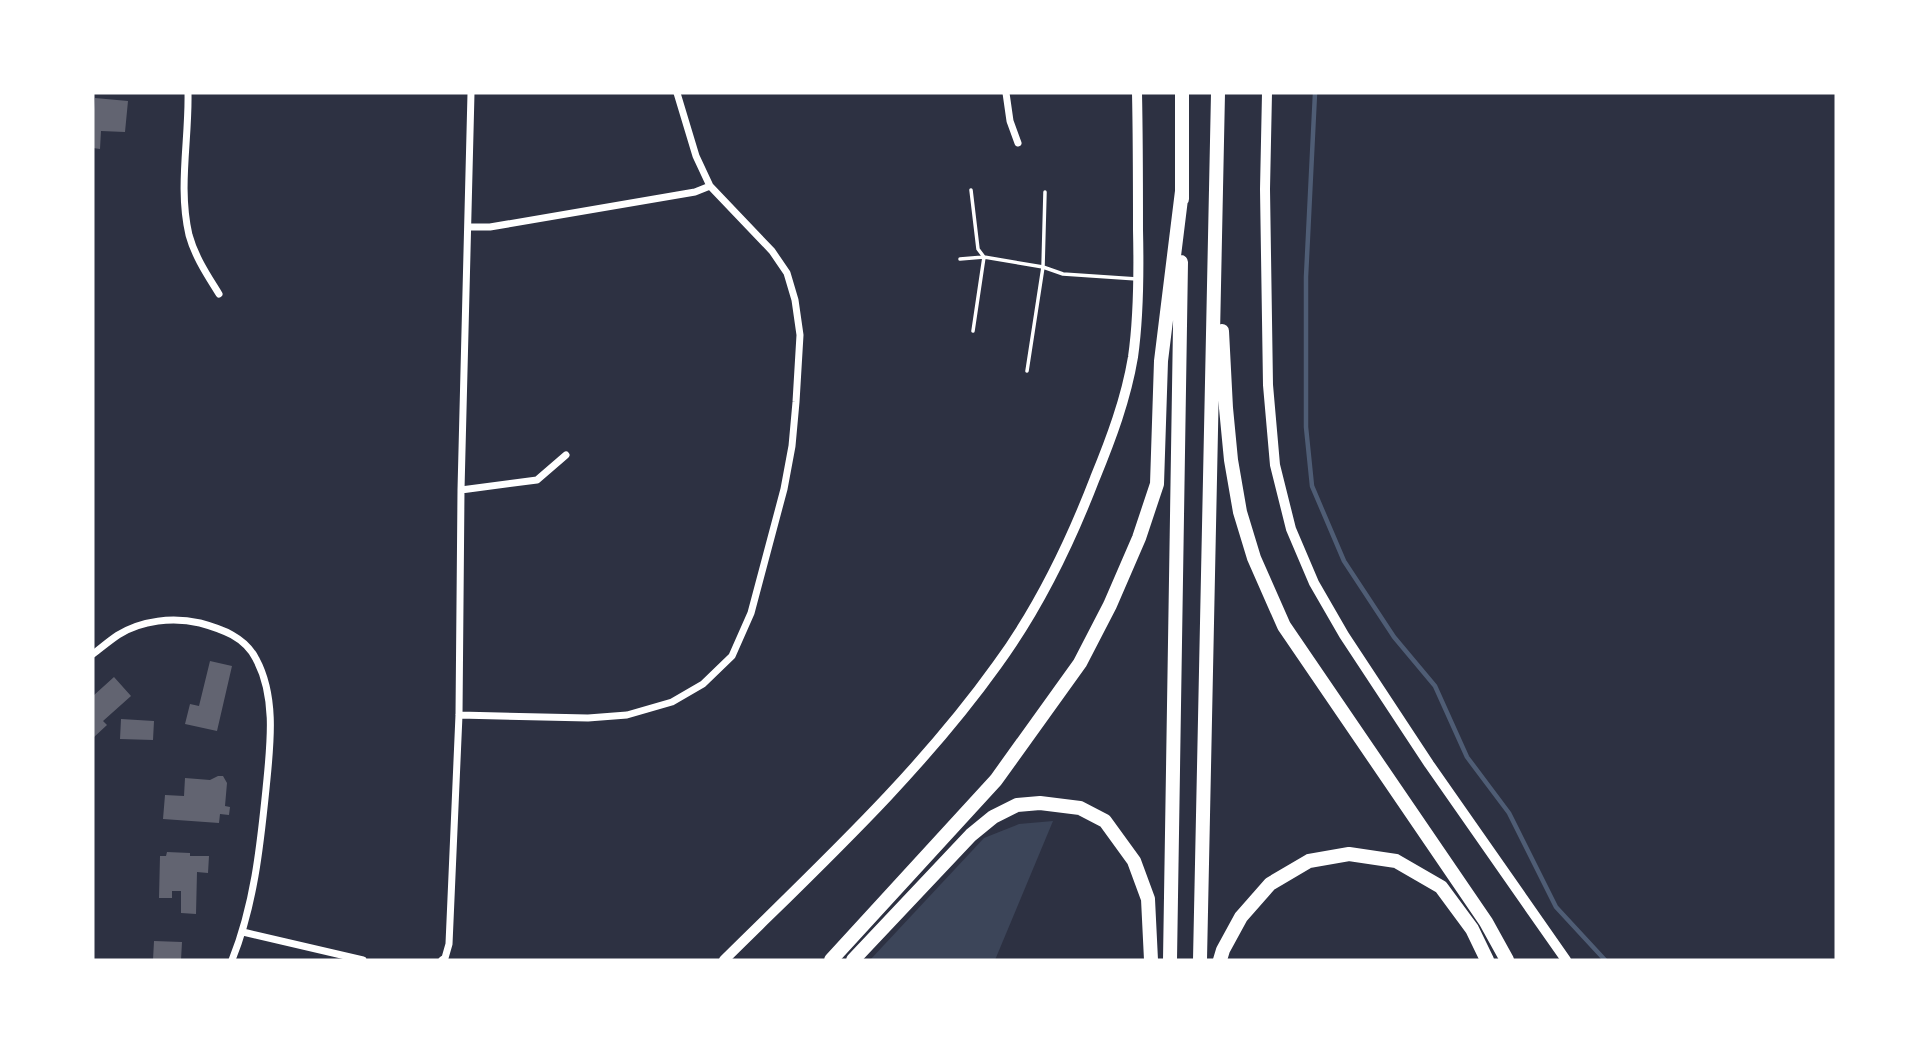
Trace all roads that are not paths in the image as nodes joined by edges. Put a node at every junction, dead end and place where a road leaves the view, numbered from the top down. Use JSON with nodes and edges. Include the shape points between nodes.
{"nodes":[{"id":1,"x":188,"y":93,"type":"edge"},
{"id":2,"x":471,"y":93,"type":"edge"},
{"id":3,"x":677,"y":93,"type":"edge"},
{"id":4,"x":1006,"y":93,"type":"edge"},
{"id":5,"x":1137,"y":93,"type":"edge"},
{"id":6,"x":1182,"y":93,"type":"edge"},
{"id":7,"x":1218,"y":93,"type":"edge"},
{"id":8,"x":1267,"y":93,"type":"edge"},
{"id":9,"x":1018,"y":143,"type":"dead end"},
{"id":10,"x":710,"y":186,"type":"junction"},
{"id":11,"x":971,"y":190,"type":"dead end"},
{"id":12,"x":1182,"y":191,"type":"junction"},
{"id":13,"x":1045,"y":192,"type":"dead end"},
{"id":14,"x":1216,"y":214,"type":"junction"},
{"id":15,"x":469,"y":227,"type":"junction"},
{"id":16,"x":984,"y":257,"type":"junction"},
{"id":17,"x":960,"y":259,"type":"dead end"},
{"id":18,"x":1043,"y":267,"type":"junction"},
{"id":19,"x":1139,"y":279,"type":"junction"},
{"id":20,"x":219,"y":294,"type":"dead end"},
{"id":21,"x":973,"y":331,"type":"dead end"},
{"id":22,"x":1027,"y":371,"type":"dead end"},
{"id":23,"x":566,"y":455,"type":"dead end"},
{"id":24,"x":461,"y":491,"type":"junction"},
{"id":25,"x":93,"y":654,"type":"edge"},
{"id":26,"x":459,"y":715,"type":"junction"},
{"id":27,"x":243,"y":932,"type":"junction"},
{"id":28,"x":232,"y":960,"type":"edge"},
{"id":29,"x":363,"y":960,"type":"edge"},
{"id":30,"x":443,"y":960,"type":"edge"},
{"id":31,"x":724,"y":960,"type":"edge"},
{"id":32,"x":831,"y":960,"type":"edge"},
{"id":33,"x":853,"y":960,"type":"edge"},
{"id":34,"x":1151,"y":960,"type":"edge"},
{"id":35,"x":1170,"y":960,"type":"edge"},
{"id":36,"x":1200,"y":960,"type":"edge"},
{"id":37,"x":1220,"y":960,"type":"edge"},
{"id":38,"x":1487,"y":960,"type":"edge"},
{"id":39,"x":1507,"y":960,"type":"edge"},
{"id":40,"x":1566,"y":960,"type":"edge"}],
"edges":[{"from":1,"to":20,"type":"street","via":[[184,175],[190,236]]},
{"from":2,"to":15,"type":"street"},
{"from":3,"to":10,"type":"street"},
{"from":4,"to":9,"type":"street"},
{"from":5,"to":19,"type":"street"},
{"from":6,"to":12,"type":"highway"},
{"from":7,"to":14,"type":"highway"},
{"from":8,"to":40,"type":"street","via":[[1268,385],[1275,465],[1291,529],[1314,583],[1344,635]]},
{"from":10,"to":15,"type":"street","via":[[504,225]]},
{"from":10,"to":26,"type":"street","via":[[787,273],[800,335],[792,446],[784,489],[751,613],[732,656],[703,684],[672,702],[627,715]]},
{"from":11,"to":16,"type":"lane","via":[[978,249]]},
{"from":12,"to":32,"type":"highway","via":[[1161,361],[1157,484],[1110,606],[1080,663],[996,780]]},
{"from":12,"to":35,"type":"highway"},
{"from":13,"to":18,"type":"lane"},
{"from":14,"to":36,"type":"highway"},
{"from":14,"to":39,"type":"highway","via":[[1231,460],[1254,558],[1284,626],[1486,922]]},
{"from":15,"to":24,"type":"street"},
{"from":16,"to":17,"type":"lane"},
{"from":16,"to":18,"type":"lane"},
{"from":16,"to":21,"type":"lane"},
{"from":18,"to":19,"type":"lane","via":[[1063,274]]},
{"from":18,"to":22,"type":"lane"},
{"from":19,"to":31,"type":"street","via":[[1133,358],[1118,421],[1060,559],[1027,620],[957,718],[866,820]]},
{"from":23,"to":24,"type":"street","via":[[537,480]]},
{"from":24,"to":26,"type":"street"},
{"from":25,"to":27,"type":"street","via":[[120,634],[161,620],[218,627],[238,638],[255,657],[265,680],[269,758],[260,850]]},
{"from":26,"to":30,"type":"street","via":[[449,944]]},
{"from":27,"to":28,"type":"street"},
{"from":27,"to":29,"type":"street"},
{"from":33,"to":34,"type":"highway","via":[[971,835],[1017,805],[1040,803],[1080,808],[1105,821],[1134,861],[1148,899]]},
{"from":37,"to":38,"type":"highway","via":[[1241,917],[1270,884],[1309,861],[1349,855],[1396,861],[1441,887],[1472,929]]}]}
